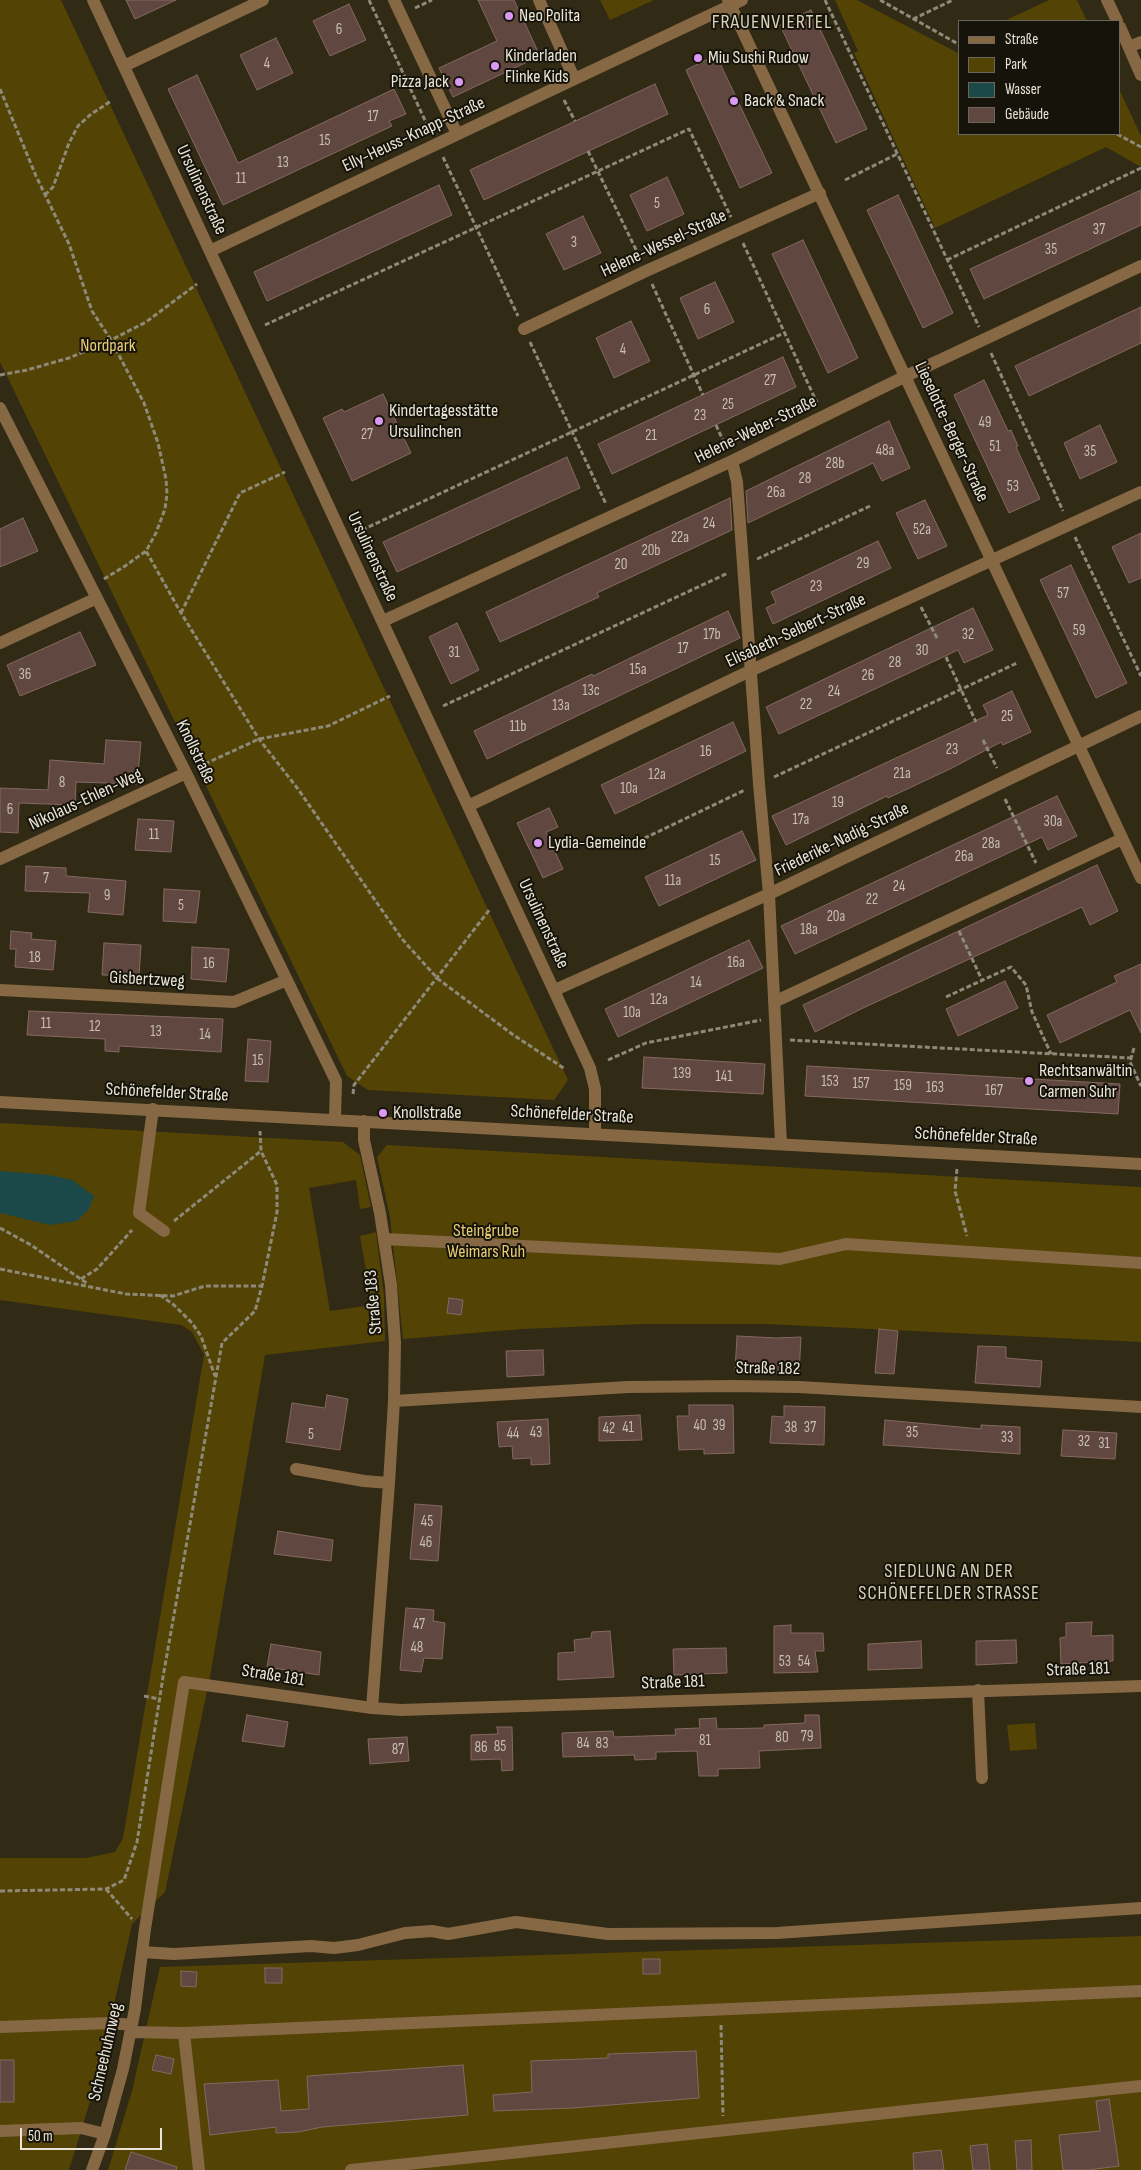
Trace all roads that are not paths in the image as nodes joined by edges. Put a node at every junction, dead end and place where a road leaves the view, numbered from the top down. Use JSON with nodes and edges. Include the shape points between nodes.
{"nodes":[{"id":1,"x":93,"y":0,"type":"edge"},
{"id":2,"x":263,"y":0,"type":"edge"},
{"id":3,"x":394,"y":0,"type":"edge"},
{"id":4,"x":539,"y":0,"type":"edge"},
{"id":5,"x":1107,"y":0,"type":"edge"},
{"id":6,"x":734,"y":2,"type":"edge"},
{"id":7,"x":1117,"y":20,"type":"edge"},
{"id":8,"x":1121,"y":28,"type":"edge"},
{"id":9,"x":1135,"y":45,"type":"edge"},
{"id":10,"x":124,"y":66,"type":"junction"},
{"id":11,"x":1141,"y":75,"type":"edge"},
{"id":12,"x":574,"y":78,"type":"junction"},
{"id":13,"x":457,"y":134,"type":"junction"},
{"id":14,"x":820,"y":193,"type":"junction"},
{"id":15,"x":210,"y":250,"type":"junction"},
{"id":16,"x":1141,"y":266,"type":"edge"},
{"id":17,"x":524,"y":329,"type":"dead end"},
{"id":18,"x":906,"y":376,"type":"junction"},
{"id":19,"x":0,"y":408,"type":"edge"},
{"id":20,"x":732,"y":461,"type":"junction"},
{"id":21,"x":1141,"y":492,"type":"edge"},
{"id":22,"x":992,"y":561,"type":"junction"},
{"id":23,"x":94,"y":592,"type":"junction"},
{"id":24,"x":383,"y":621,"type":"junction"},
{"id":25,"x":0,"y":644,"type":"edge"},
{"id":26,"x":752,"y":670,"type":"junction"},
{"id":27,"x":1141,"y":716,"type":"edge"},
{"id":28,"x":1079,"y":744,"type":"junction"},
{"id":29,"x":186,"y":773,"type":"junction"},
{"id":30,"x":468,"y":806,"type":"junction"},
{"id":31,"x":1122,"y":839,"type":"junction"},
{"id":32,"x":0,"y":859,"type":"edge"},
{"id":33,"x":1141,"y":878,"type":"edge"},
{"id":34,"x":769,"y":894,"type":"junction"},
{"id":35,"x":287,"y":980,"type":"junction"},
{"id":36,"x":0,"y":990,"type":"edge"},
{"id":37,"x":555,"y":990,"type":"junction"},
{"id":38,"x":774,"y":1002,"type":"junction"},
{"id":39,"x":0,"y":1102,"type":"edge"},
{"id":40,"x":153,"y":1109,"type":"junction"},
{"id":41,"x":335,"y":1119,"type":"junction"},
{"id":42,"x":364,"y":1121,"type":"junction"},
{"id":43,"x":595,"y":1134,"type":"junction"},
{"id":44,"x":781,"y":1144,"type":"junction"},
{"id":45,"x":1141,"y":1164,"type":"edge"},
{"id":46,"x":164,"y":1231,"type":"road end"},
{"id":47,"x":385,"y":1239,"type":"junction"},
{"id":48,"x":1141,"y":1262,"type":"edge"},
{"id":49,"x":394,"y":1401,"type":"junction"},
{"id":50,"x":1141,"y":1407,"type":"edge"},
{"id":51,"x":296,"y":1469,"type":"dead end"},
{"id":52,"x":389,"y":1483,"type":"junction"},
{"id":53,"x":208,"y":1684,"type":"joint"},
{"id":54,"x":1141,"y":1686,"type":"edge"},
{"id":55,"x":978,"y":1690,"type":"junction"},
{"id":56,"x":372,"y":1708,"type":"junction"},
{"id":57,"x":982,"y":1778,"type":"dead end"},
{"id":58,"x":1141,"y":1908,"type":"edge"},
{"id":59,"x":142,"y":1952,"type":"junction"},
{"id":60,"x":1141,"y":1991,"type":"edge"},
{"id":61,"x":0,"y":2027,"type":"edge"},
{"id":62,"x":132,"y":2029,"type":"junction"},
{"id":63,"x":184,"y":2033,"type":"junction"},
{"id":64,"x":1141,"y":2086,"type":"edge"},
{"id":65,"x":0,"y":2131,"type":"edge"},
{"id":66,"x":104,"y":2134,"type":"junction"},
{"id":67,"x":92,"y":2170,"type":"edge"},
{"id":68,"x":199,"y":2170,"type":"edge"},
{"id":69,"x":351,"y":2170,"type":"edge"}],
"edges":[{"from":1,"to":10,"type":"street","name":"Ursulinenstraße"},
{"from":2,"to":10,"type":"street"},
{"from":3,"to":13,"type":"street"},
{"from":4,"to":12,"type":"street"},
{"from":5,"to":7,"type":"street"},
{"from":6,"to":12,"type":"street","name":"Elly-Heuss-Knapp-Straße"},
{"from":6,"to":14,"type":"street","name":"Lieselotte-Berger-Straße"},
{"from":8,"to":9,"type":"street"},
{"from":9,"to":11,"type":"street"},
{"from":10,"to":15,"type":"street","name":"Ursulinenstraße"},
{"from":12,"to":13,"type":"street","name":"Elly-Heuss-Knapp-Straße"},
{"from":13,"to":15,"type":"street","name":"Elly-Heuss-Knapp-Straße"},
{"from":14,"to":17,"type":"street","name":"Helene-Wessel-Straße"},
{"from":14,"to":18,"type":"street","name":"Lieselotte-Berger-Straße"},
{"from":15,"to":24,"type":"street","name":"Ursulinenstraße"},
{"from":16,"to":18,"type":"street","name":"Helene-Weber-Straße"},
{"from":18,"to":20,"type":"street","name":"Helene-Weber-Straße"},
{"from":18,"to":22,"type":"street","name":"Lieselotte-Berger-Straße"},
{"from":19,"to":23,"type":"street","name":"Knollstraße"},
{"from":20,"to":24,"type":"street","name":"Helene-Weber-Straße"},
{"from":20,"to":26,"type":"street","via":[[737,482]]},
{"from":21,"to":22,"type":"street","name":"Elisabeth-Selbert-Straße"},
{"from":22,"to":26,"type":"street","name":"Elisabeth-Selbert-Straße"},
{"from":22,"to":28,"type":"street","name":"Lieselotte-Berger-Straße"},
{"from":23,"to":25,"type":"street"},
{"from":23,"to":29,"type":"street","name":"Knollstraße"},
{"from":24,"to":30,"type":"street","name":"Ursulinenstraße"},
{"from":26,"to":30,"type":"street","name":"Elisabeth-Selbert-Straße"},
{"from":26,"to":34,"type":"street"},
{"from":27,"to":28,"type":"street","name":"Friederike-Nadig-Straße"},
{"from":28,"to":31,"type":"street","name":"Lieselotte-Berger-Straße"},
{"from":28,"to":34,"type":"street","name":"Friederike-Nadig-Straße"},
{"from":29,"to":32,"type":"street","name":"Nikolaus-Ehlen-Weg"},
{"from":29,"to":35,"type":"street","name":"Knollstraße"},
{"from":30,"to":37,"type":"street","name":"Ursulinenstraße"},
{"from":31,"to":33,"type":"street","name":"Lieselotte-Berger-Straße"},
{"from":31,"to":38,"type":"street"},
{"from":34,"to":37,"type":"street","name":"Friederike-Nadig-Straße"},
{"from":34,"to":38,"type":"street"},
{"from":35,"to":36,"type":"street","name":"Gisbertzweg","via":[[234,1002]]},
{"from":35,"to":41,"type":"street","name":"Knollstraße","via":[[336,1081]]},
{"from":37,"to":43,"type":"street","name":"Ursulinenstraße","via":[[593,1076],[596,1089]]},
{"from":38,"to":44,"type":"street"},
{"from":39,"to":40,"type":"street","name":"Schönefelder Straße"},
{"from":40,"to":41,"type":"street","name":"Schönefelder Straße"},
{"from":40,"to":46,"type":"street","via":[[139,1214]]},
{"from":41,"to":42,"type":"street","name":"Schönefelder Straße"},
{"from":42,"to":43,"type":"street","name":"Schönefelder Straße"},
{"from":42,"to":47,"type":"street","name":"Straße 183","via":[[364,1140]]},
{"from":43,"to":44,"type":"street","name":"Schönefelder Straße"},
{"from":44,"to":45,"type":"street","name":"Schönefelder Straße"},
{"from":47,"to":48,"type":"street","via":[[780,1259],[846,1244]]},
{"from":47,"to":49,"type":"street","name":"Straße 183","via":[[395,1343]]},
{"from":49,"to":50,"type":"street","name":"Straße 182","via":[[618,1387],[734,1386]]},
{"from":49,"to":52,"type":"street","name":"Straße 183"},
{"from":51,"to":52,"type":"street"},
{"from":52,"to":56,"type":"street","name":"Straße 183"},
{"from":53,"to":56,"type":"street","name":"Straße 181"},
{"from":53,"to":59,"type":"street","name":"Schneehuhnweg","via":[[184,1682]]},
{"from":54,"to":55,"type":"street","name":"Straße 181"},
{"from":55,"to":56,"type":"street","name":"Straße 181","via":[[401,1710]]},
{"from":55,"to":57,"type":"street"},
{"from":58,"to":59,"type":"street","via":[[777,1933],[608,1934],[516,1922],[448,1934],[432,1931],[405,1933],[334,1948],[311,1946],[174,1954]]},
{"from":59,"to":62,"type":"street","name":"Schneehuhnweg"},
{"from":60,"to":63,"type":"street"},
{"from":61,"to":62,"type":"street","via":[[111,2023]]},
{"from":62,"to":63,"type":"street"},
{"from":62,"to":66,"type":"street","name":"Schneehuhnweg"},
{"from":63,"to":68,"type":"street"},
{"from":64,"to":69,"type":"street"},
{"from":65,"to":66,"type":"street","via":[[81,2128]]},
{"from":66,"to":67,"type":"street","name":"Schneehuhnweg"}]}
